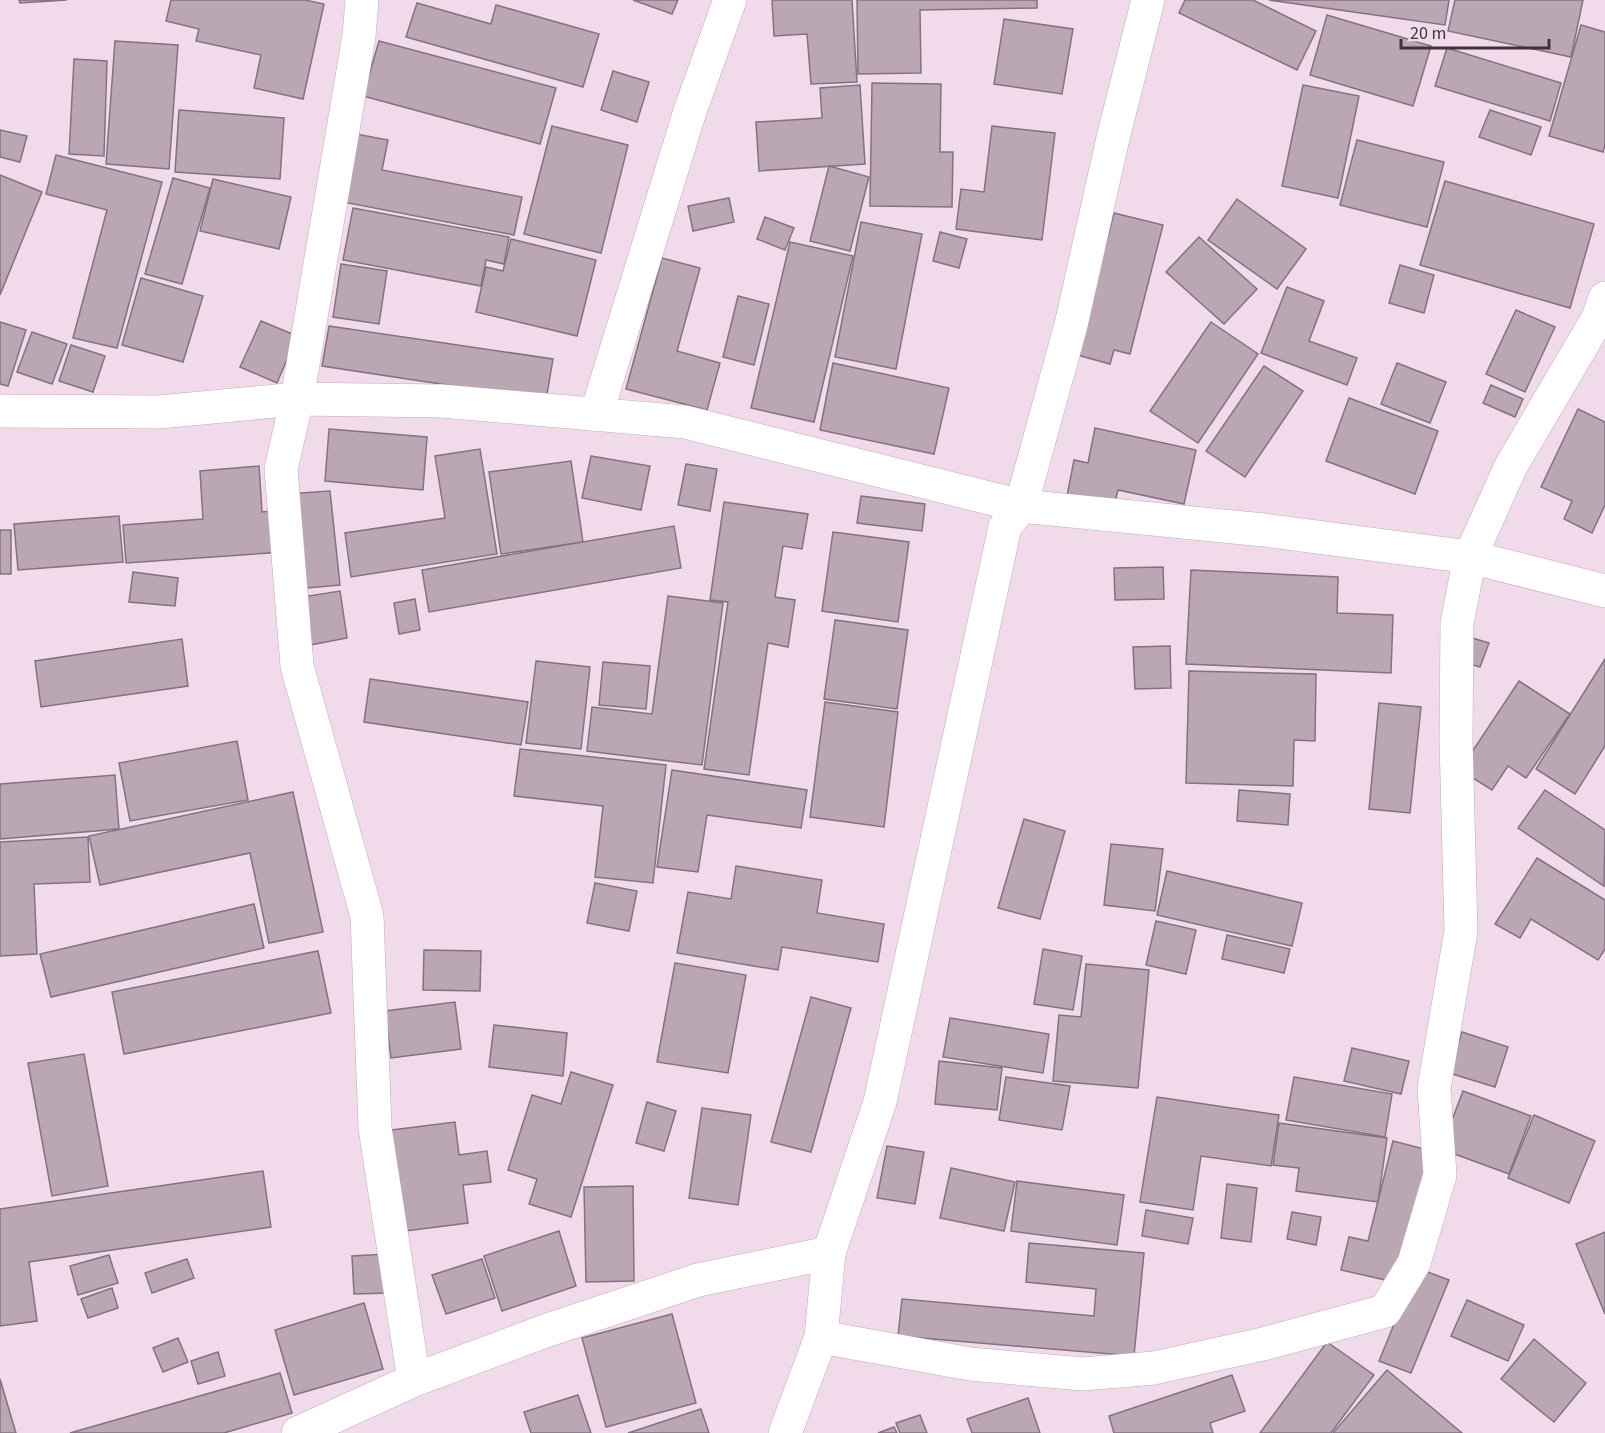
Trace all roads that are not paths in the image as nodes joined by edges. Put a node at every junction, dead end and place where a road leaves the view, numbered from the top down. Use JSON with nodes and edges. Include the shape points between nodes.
{"nodes":[{"id":1,"x":362,"y":0,"type":"edge"},
{"id":2,"x":730,"y":0,"type":"edge"},
{"id":3,"x":1148,"y":0,"type":"edge"},
{"id":4,"x":1605,"y":298,"type":"edge"},
{"id":5,"x":297,"y":399,"type":"junction"},
{"id":6,"x":0,"y":411,"type":"edge"},
{"id":7,"x":596,"y":415,"type":"junction"},
{"id":8,"x":1021,"y":506,"type":"junction"},
{"id":9,"x":1470,"y":557,"type":"junction"},
{"id":10,"x":1605,"y":591,"type":"edge"},
{"id":11,"x":829,"y":1253,"type":"junction"},
{"id":12,"x":821,"y":1337,"type":"junction"},
{"id":13,"x":414,"y":1380,"type":"junction"},
{"id":14,"x":298,"y":1433,"type":"edge"},
{"id":15,"x":784,"y":1433,"type":"edge"}],
"edges":[{"from":1,"to":5,"type":"street"},
{"from":2,"to":7,"type":"street","via":[[690,111]]},
{"from":3,"to":8,"type":"street","via":[[1071,325]]},
{"from":4,"to":9,"type":"street","via":[[1598,318],[1511,466]]},
{"from":5,"to":6,"type":"street","via":[[159,412]]},
{"from":5,"to":7,"type":"street","via":[[441,401]]},
{"from":5,"to":13,"type":"street","via":[[281,469],[297,666],[367,916],[375,1128]]},
{"from":7,"to":8,"type":"street","via":[[685,422]]},
{"from":8,"to":9,"type":"street","via":[[1264,530]]},
{"from":8,"to":11,"type":"street","via":[[1005,527],[880,1102]]},
{"from":9,"to":10,"type":"street"},
{"from":9,"to":12,"type":"street","via":[[1457,623],[1461,931],[1434,1088],[1440,1175],[1414,1263],[1385,1311],[1154,1368],[1083,1374],[970,1364]]},
{"from":11,"to":12,"type":"street"},
{"from":11,"to":13,"type":"street","via":[[698,1280]]},
{"from":12,"to":15,"type":"street"},
{"from":13,"to":14,"type":"street"}]}
